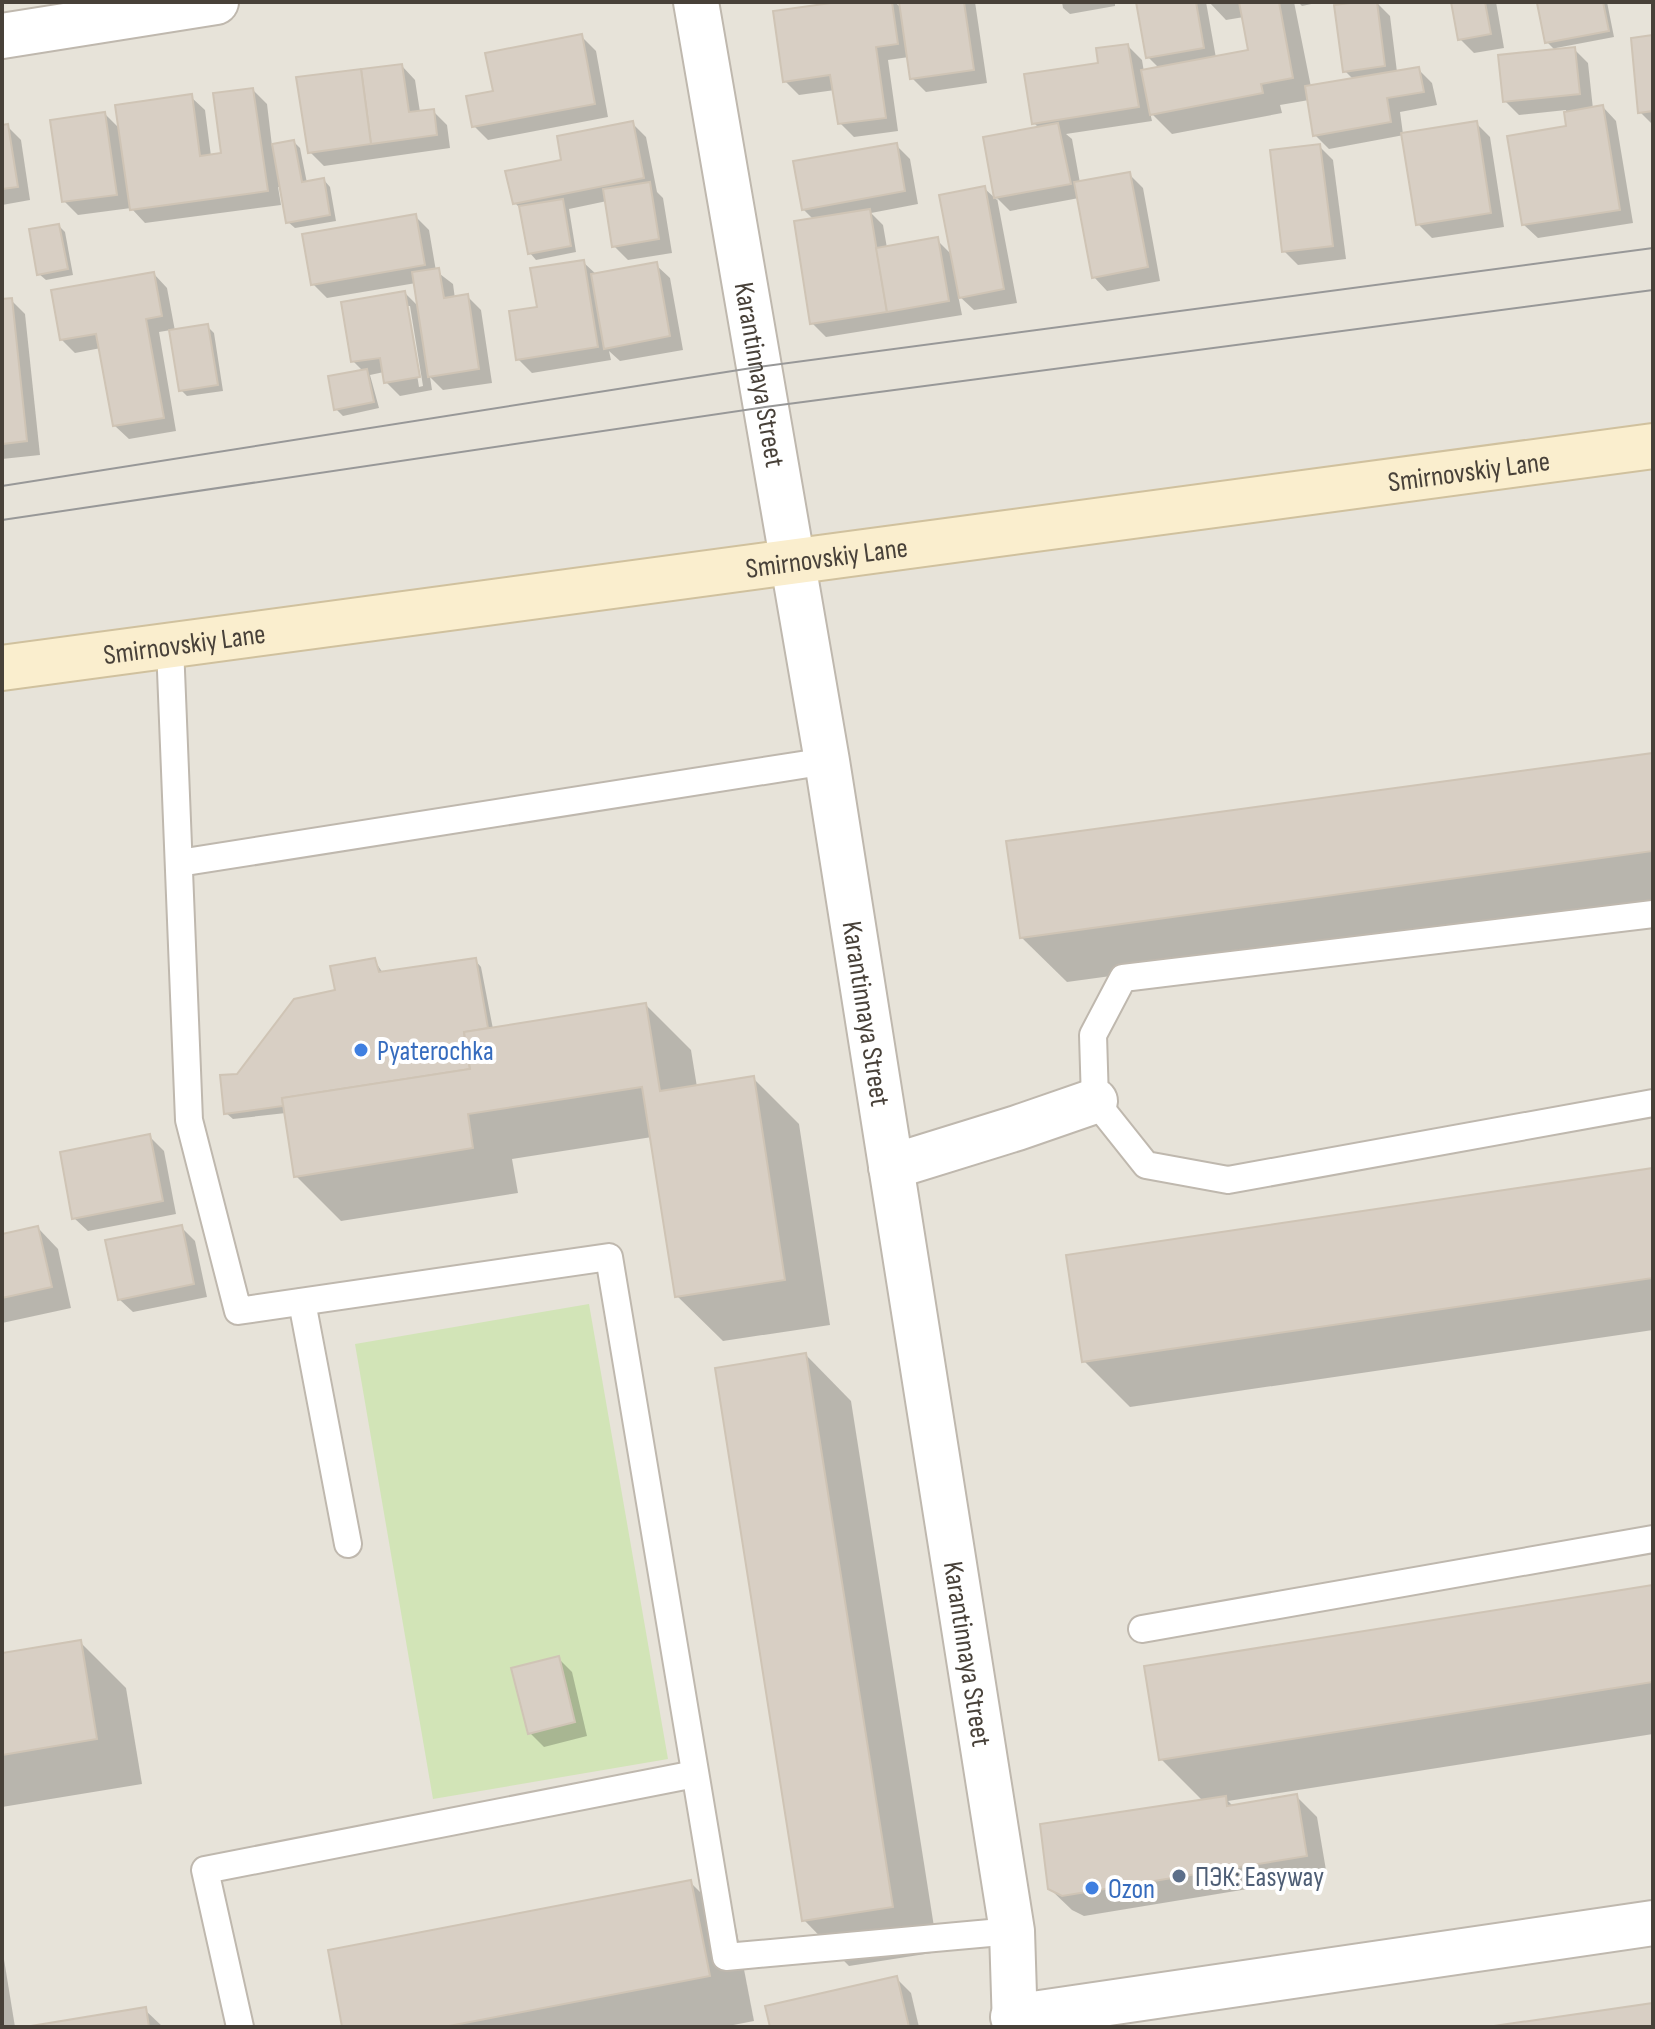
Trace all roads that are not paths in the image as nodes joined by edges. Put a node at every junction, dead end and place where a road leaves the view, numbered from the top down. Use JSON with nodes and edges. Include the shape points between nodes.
{"nodes":[{"id":1,"x":216,"y":2,"type":"edge"},
{"id":2,"x":696,"y":2,"type":"edge"},
{"id":3,"x":2,"y":36,"type":"edge"},
{"id":4,"x":1653,"y":446,"type":"edge"},
{"id":5,"x":791,"y":562,"type":"junction"},
{"id":6,"x":170,"y":646,"type":"junction"},
{"id":7,"x":2,"y":668,"type":"edge"},
{"id":8,"x":827,"y":761,"type":"junction"},
{"id":9,"x":179,"y":863,"type":"junction"},
{"id":10,"x":1653,"y":914,"type":"edge"},
{"id":11,"x":1095,"y":1101,"type":"junction"},
{"id":12,"x":1653,"y":1103,"type":"edge"},
{"id":13,"x":891,"y":1167,"type":"junction"},
{"id":14,"x":302,"y":1302,"type":"junction"},
{"id":15,"x":1653,"y":1539,"type":"edge"},
{"id":16,"x":348,"y":1544,"type":"dead end"},
{"id":17,"x":1142,"y":1629,"type":"dead end"},
{"id":18,"x":695,"y":1774,"type":"junction"},
{"id":19,"x":1653,"y":1923,"type":"edge"},
{"id":20,"x":1012,"y":1931,"type":"junction"},
{"id":21,"x":1014,"y":2022,"type":"edge"},
{"id":22,"x":240,"y":2027,"type":"edge"}],
"edges":[{"from":1,"to":3,"type":"street"},
{"from":2,"to":5,"type":"street","name":"Karantinnaya Street"},
{"from":4,"to":5,"type":"main road","name":"Smirnovskiy Lane"},
{"from":5,"to":6,"type":"main road","name":"Smirnovskiy Lane"},
{"from":5,"to":8,"type":"street","name":"Karantinnaya Street"},
{"from":6,"to":7,"type":"main road","name":"Smirnovskiy Lane"},
{"from":6,"to":9,"type":"lane"},
{"from":8,"to":9,"type":"lane"},
{"from":8,"to":13,"type":"street","name":"Karantinnaya Street"},
{"from":9,"to":14,"type":"lane","via":[[189,1120],[238,1311]]},
{"from":10,"to":11,"type":"lane","via":[[1123,978],[1093,1035]]},
{"from":11,"to":12,"type":"lane","via":[[1146,1165],[1228,1180]]},
{"from":11,"to":13,"type":"street"},
{"from":13,"to":20,"type":"street","name":"Karantinnaya Street"},
{"from":14,"to":16,"type":"lane"},
{"from":14,"to":18,"type":"lane","via":[[609,1257]]},
{"from":15,"to":17,"type":"lane"},
{"from":18,"to":20,"type":"lane","via":[[726,1957]]},
{"from":18,"to":22,"type":"lane","via":[[205,1870]]},
{"from":19,"to":21,"type":"street"},
{"from":20,"to":21,"type":"street","name":"Karantinnaya Street"}]}
